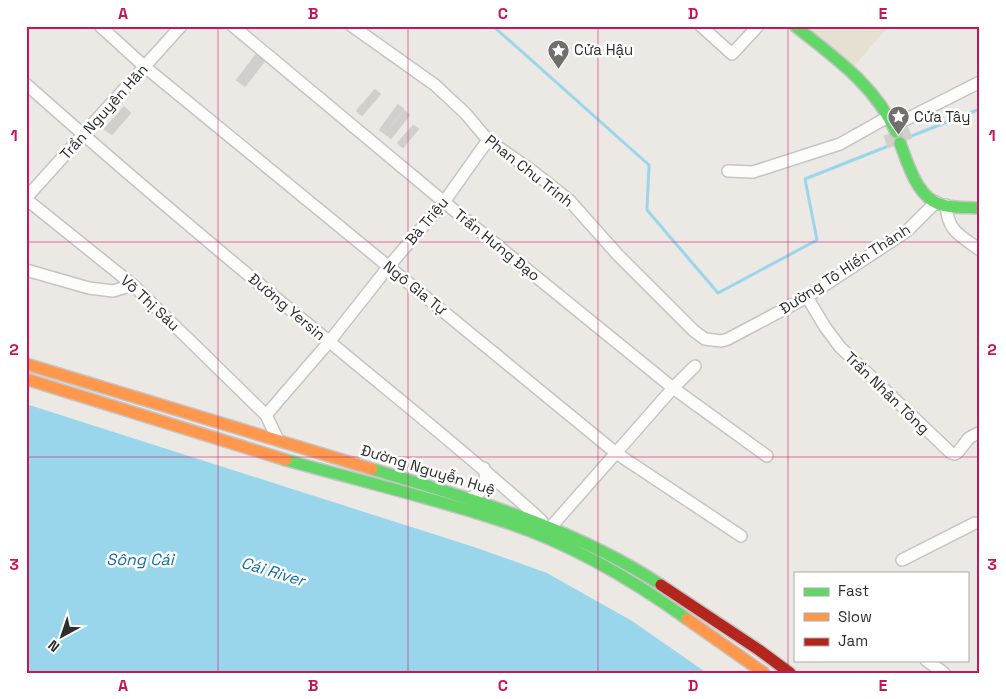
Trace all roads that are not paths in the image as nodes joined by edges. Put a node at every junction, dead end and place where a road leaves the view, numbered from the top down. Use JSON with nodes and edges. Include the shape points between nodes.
{"nodes":[{"id":1,"x":100,"y":26,"type":"edge"},
{"id":2,"x":181,"y":26,"type":"edge"},
{"id":3,"x":233,"y":26,"type":"edge"},
{"id":4,"x":352,"y":26,"type":"edge"},
{"id":5,"x":701,"y":26,"type":"edge"},
{"id":6,"x":758,"y":26,"type":"edge"},
{"id":7,"x":795,"y":26,"type":"edge"},
{"id":8,"x":145,"y":67,"type":"junction"},
{"id":9,"x":980,"y":82,"type":"edge"},
{"id":10,"x":26,"y":84,"type":"edge"},
{"id":11,"x":892,"y":125,"type":"junction"},
{"id":12,"x":83,"y":135,"type":"junction"},
{"id":13,"x":488,"y":140,"type":"junction"},
{"id":14,"x":900,"y":144,"type":"dead end"},
{"id":15,"x":728,"y":171,"type":"dead end"},
{"id":16,"x":26,"y":198,"type":"edge"},
{"id":17,"x":444,"y":202,"type":"junction"},
{"id":18,"x":941,"y":203,"type":"junction"},
{"id":19,"x":980,"y":208,"type":"edge"},
{"id":20,"x":980,"y":250,"type":"edge"},
{"id":21,"x":389,"y":266,"type":"junction"},
{"id":22,"x":26,"y":270,"type":"edge"},
{"id":23,"x":132,"y":285,"type":"junction"},
{"id":24,"x":807,"y":298,"type":"junction"},
{"id":25,"x":721,"y":341,"type":"joint"},
{"id":26,"x":329,"y":342,"type":"junction"},
{"id":27,"x":26,"y":364,"type":"edge"},
{"id":28,"x":695,"y":366,"type":"dead end"},
{"id":29,"x":26,"y":379,"type":"edge"},
{"id":30,"x":673,"y":388,"type":"junction"},
{"id":31,"x":266,"y":415,"type":"junction"},
{"id":32,"x":980,"y":432,"type":"edge"},
{"id":33,"x":278,"y":440,"type":"junction"},
{"id":34,"x":616,"y":452,"type":"junction"},
{"id":35,"x":767,"y":456,"type":"dead end"},
{"id":36,"x":277,"y":457,"type":"junction"},
{"id":37,"x":484,"y":468,"type":"junction"},
{"id":38,"x":469,"y":498,"type":"junction"},
{"id":39,"x":975,"y":523,"type":"dead end"},
{"id":40,"x":548,"y":533,"type":"junction"},
{"id":41,"x":740,"y":536,"type":"dead end"},
{"id":42,"x":902,"y":560,"type":"dead end"},
{"id":43,"x":759,"y":650,"type":"junction"},
{"id":44,"x":929,"y":662,"type":"edge"},
{"id":45,"x":750,"y":663,"type":"junction"},
{"id":46,"x":764,"y":673,"type":"edge"},
{"id":47,"x":790,"y":673,"type":"edge"},
{"id":48,"x":944,"y":673,"type":"edge"}],
"edges":[{"from":1,"to":8,"type":"street","name":"Ngô Gia Tự"},
{"from":2,"to":8,"type":"street","name":"Trần Nguyên Hãn"},
{"from":3,"to":17,"type":"street","name":"Trần Hưng Đạo"},
{"from":4,"to":13,"type":"street","name":"Phan Chu Trinh","via":[[440,89]]},
{"from":5,"to":6,"type":"street","via":[[732,54]]},
{"from":7,"to":11,"type":"main road","via":[[859,78],[874,94]]},
{"from":8,"to":12,"type":"street","name":"Trần Nguyên Hãn"},
{"from":8,"to":21,"type":"street","name":"Ngô Gia Tự"},
{"from":9,"to":11,"type":"street"},
{"from":10,"to":12,"type":"street","name":"Đường Yersin"},
{"from":11,"to":15,"type":"street","via":[[754,172]]},
{"from":12,"to":16,"type":"street","name":"Trần Nguyên Hãn"},
{"from":12,"to":26,"type":"street","name":"Đường Yersin"},
{"from":13,"to":17,"type":"street","name":"Bà Triệu"},
{"from":13,"to":25,"type":"street","name":"Phan Chu Trinh","via":[[569,200],[617,254],[694,331],[706,339]]},
{"from":14,"to":18,"type":"main road","via":[[926,194]]},
{"from":16,"to":23,"type":"street","name":"Võ Thị Sáu"},
{"from":17,"to":21,"type":"street","name":"Bà Triệu"},
{"from":17,"to":30,"type":"street","name":"Trần Hưng Đạo"},
{"from":18,"to":19,"type":"main road"},
{"from":18,"to":20,"type":"street","via":[[954,231]]},
{"from":18,"to":24,"type":"street","name":"Đường Tô Hiến Thành","via":[[907,231]]},
{"from":21,"to":26,"type":"street","name":"Bà Triệu"},
{"from":21,"to":34,"type":"street","name":"Ngô Gia Tự"},
{"from":22,"to":23,"type":"street","via":[[89,288],[112,291]]},
{"from":23,"to":31,"type":"street","name":"Võ Thị Sáu"},
{"from":24,"to":25,"type":"street","name":"Đường Tô Hiến Thành"},
{"from":24,"to":32,"type":"street","name":"Trần Nhân Tông","via":[[840,347],[951,453],[958,452],[969,438]]},
{"from":26,"to":31,"type":"street","name":"Bà Triệu"},
{"from":26,"to":37,"type":"street","name":"Đường Yersin"},
{"from":27,"to":33,"type":"main road","name":"Đường Nguyễn Huệ"},
{"from":28,"to":30,"type":"street"},
{"from":29,"to":36,"type":"main road","name":"Đường Nguyễn Huệ"},
{"from":30,"to":34,"type":"street"},
{"from":30,"to":35,"type":"street","name":"Trần Hưng Đạo"},
{"from":31,"to":33,"type":"street"},
{"from":33,"to":36,"type":"main road"},
{"from":33,"to":38,"type":"main road","name":"Đường Nguyễn Huệ"},
{"from":34,"to":40,"type":"street"},
{"from":34,"to":41,"type":"street","name":"Ngô Gia Tự"},
{"from":36,"to":40,"type":"main road","name":"Đường Nguyễn Huệ"},
{"from":37,"to":38,"type":"street","via":[[485,484],[476,496]]},
{"from":37,"to":40,"type":"street","name":"Đường Yersin"},
{"from":38,"to":40,"type":"main road","name":"Đường Nguyễn Huệ","via":[[501,508]]},
{"from":39,"to":42,"type":"street"},
{"from":40,"to":43,"type":"main road","name":"Đường Nguyễn Huệ","via":[[604,552],[633,567]]},
{"from":40,"to":45,"type":"main road","name":"Đường Nguyễn Huệ","via":[[683,614]]},
{"from":43,"to":45,"type":"main road"},
{"from":43,"to":47,"type":"main road","name":"Đường Nguyễn Huệ"},
{"from":44,"to":48,"type":"street"},
{"from":45,"to":46,"type":"main road","name":"Đường Nguyễn Huệ"}]}
